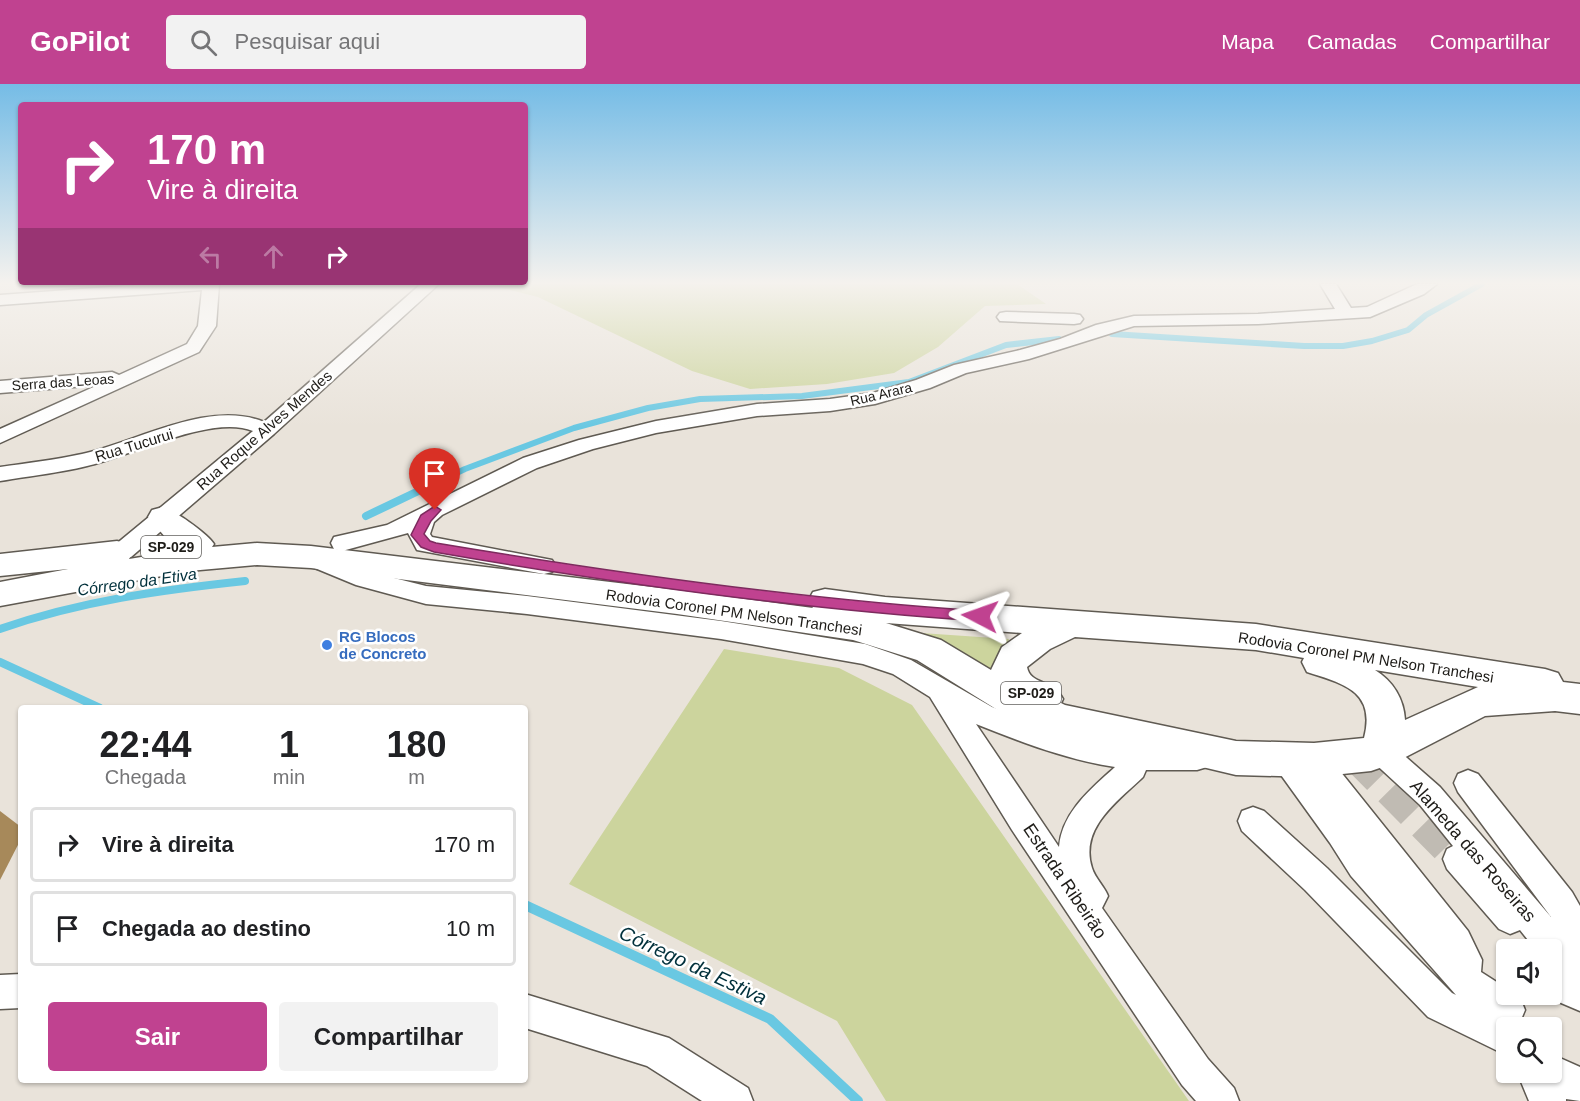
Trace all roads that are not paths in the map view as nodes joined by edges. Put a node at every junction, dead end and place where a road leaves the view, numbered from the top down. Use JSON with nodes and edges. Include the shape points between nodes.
{"nodes":[{"id":1,"x":206,"y":331,"type":"edge"},
{"id":2,"x":376,"y":331,"type":"edge"},
{"id":3,"x":1066,"y":331,"type":"edge"},
{"id":4,"x":1096,"y":331,"type":"edge"},
{"id":5,"x":1066,"y":343,"type":"junction"},
{"id":6,"x":127,"y":377,"type":"junction"},
{"id":7,"x":0,"y":387,"type":"edge"},
{"id":8,"x":267,"y":430,"type":"junction"},
{"id":9,"x":0,"y":437,"type":"edge"},
{"id":10,"x":0,"y":474,"type":"edge"},
{"id":11,"x":435,"y":510,"type":"junction"},
{"id":12,"x":166,"y":514,"type":"junction"},
{"id":13,"x":342,"y":543,"type":"junction"},
{"id":14,"x":198,"y":544,"type":"junction"},
{"id":15,"x":123,"y":551,"type":"junction"},
{"id":16,"x":68,"y":556,"type":"junction"},
{"id":17,"x":311,"y":557,"type":"junction"},
{"id":18,"x":544,"y":566,"type":"junction"},
{"id":19,"x":2,"y":584,"type":"edge"},
{"id":20,"x":1074,"y":623,"type":"junction"},
{"id":21,"x":1251,"y":638,"type":"junction"},
{"id":22,"x":1580,"y":687,"type":"edge"},
{"id":23,"x":938,"y":689,"type":"junction"},
{"id":24,"x":1580,"y":699,"type":"edge"},
{"id":25,"x":982,"y":715,"type":"junction"},
{"id":26,"x":1380,"y":751,"type":"junction"},
{"id":27,"x":1137,"y":753,"type":"junction"},
{"id":28,"x":1224,"y":758,"type":"junction"},
{"id":29,"x":1300,"y":760,"type":"junction"},
{"id":30,"x":1468,"y":783,"type":"dead end"},
{"id":31,"x":1253,"y":821,"type":"dead end"},
{"id":32,"x":1458,"y":859,"type":"tunnel mouth"},
{"id":33,"x":1527,"y":939,"type":"edge"},
{"id":34,"x":1580,"y":963,"type":"edge"},
{"id":35,"x":1562,"y":973,"type":"edge"},
{"id":36,"x":1562,"y":987,"type":"edge"},
{"id":37,"x":1580,"y":987,"type":"edge"},
{"id":38,"x":18,"y":991,"type":"edge"},
{"id":39,"x":0,"y":992,"type":"edge"},
{"id":40,"x":1580,"y":994,"type":"edge"},
{"id":41,"x":528,"y":1012,"type":"edge"},
{"id":42,"x":1509,"y":1017,"type":"edge"},
{"id":43,"x":1195,"y":1072,"type":"junction"},
{"id":44,"x":1562,"y":1078,"type":"edge"},
{"id":45,"x":1540,"y":1083,"type":"edge"},
{"id":46,"x":1580,"y":1088,"type":"edge"},
{"id":47,"x":735,"y":1101,"type":"edge"},
{"id":48,"x":1221,"y":1101,"type":"edge"},
{"id":49,"x":1548,"y":1101,"type":"edge"}],
"edges":[{"from":1,"to":6,"type":"street","via":[[202,339],[182,354]]},
{"from":2,"to":8,"type":"street","name":"Rua Roque Alves Mendes"},
{"from":3,"to":5,"type":"street"},
{"from":4,"to":5,"type":"street","name":"Rua Arara"},
{"from":5,"to":11,"type":"street","name":"Rua Arara","via":[[960,369],[875,398],[705,417],[586,444],[530,463]]},
{"from":6,"to":7,"type":"street","name":"Serra das Leoas"},
{"from":6,"to":9,"type":"street"},
{"from":8,"to":10,"type":"street","name":"Rua Tucurui","via":[[245,422],[202,424],[84,460]]},
{"from":8,"to":12,"type":"street","name":"Rua Roque Alves Mendes"},
{"from":11,"to":13,"type":"street","name":"Rua Arara","via":[[393,531]]},
{"from":11,"to":18,"type":"street","name":"Rodovia Coronel PM Nelson Tranchesi","via":[[420,526],[418,535],[425,544]]},
{"from":12,"to":14,"type":"highway","via":[[177,531]]},
{"from":12,"to":15,"type":"street","name":"Rua Roque Alves Mendes"},
{"from":12,"to":16,"type":"street","via":[[122,537]]},
{"from":13,"to":14,"type":"highway","name":"Rodovia Coronel PM Nelson Tranchesi","number":"SP-029","via":[[258,538]]},
{"from":13,"to":18,"type":"highway","name":"Rodovia Coronel PM Nelson Tranchesi","number":"SP-029"},
{"from":14,"to":15,"type":"highway","name":"Rodovia Coronel PM Nelson Tranchesi","number":"SP-029"},
{"from":15,"to":16,"type":"highway","name":"Rodovia Coronel PM Nelson Tranchesi","number":"SP-029"},
{"from":15,"to":19,"type":"highway","via":[[91,565]]},
{"from":16,"to":19,"type":"highway","name":"Rodovia Coronel PM Nelson Tranchesi","number":"SP-029"},
{"from":17,"to":19,"type":"highway","name":"Rodovia Coronel PM Nelson Tranchesi","number":"SP-029","via":[[257,554]]},
{"from":17,"to":23,"type":"street","number":"SP-029","via":[[364,579],[426,595],[721,630],[865,654],[902,667]]},
{"from":17,"to":27,"type":"highway","name":"Rodovia Coronel PM Nelson Tranchesi","number":"SP-029","via":[[853,627],[929,650],[1017,703]]},
{"from":18,"to":20,"type":"highway","name":"Rodovia Coronel PM Nelson Tranchesi","number":"SP-029","via":[[885,610]]},
{"from":20,"to":21,"type":"highway","name":"Rodovia Coronel PM Nelson Tranchesi","number":"SP-029"},
{"from":20,"to":27,"type":"highway","number":"SP-029","via":[[1016,652],[1010,666],[1011,678],[1019,687],[1076,713]]},
{"from":21,"to":22,"type":"highway","name":"Rodovia Coronel PM Nelson Tranchesi","number":"SP-029"},
{"from":21,"to":26,"type":"highway","number":"SP-029","via":[[1366,681],[1384,705],[1387,721]]},
{"from":23,"to":25,"type":"street","number":"SP-029"},
{"from":23,"to":43,"type":"street","name":"Estrada Ribeirão"},
{"from":24,"to":26,"type":"highway","name":"Rodovia Coronel PM Nelson Tranchesi","number":"SP-029","via":[[1555,696],[1480,701]]},
{"from":25,"to":27,"type":"street","number":"SP-029","via":[[1014,741],[1046,756],[1085,765]]},
{"from":25,"to":28,"type":"street","number":"SP-029","via":[[1039,737],[1094,752],[1137,758]]},
{"from":26,"to":29,"type":"highway","name":"Rodovia Coronel PM Nelson Tranchesi","number":"SP-029"},
{"from":26,"to":37,"type":"street","name":"Alameda das Roseiras","via":[[1430,796],[1576,972]]},
{"from":27,"to":28,"type":"highway","name":"Rodovia Coronel PM Nelson Tranchesi","number":"SP-029"},
{"from":27,"to":43,"type":"street","name":"Estrada Ribeirão","via":[[1082,819],[1074,841],[1074,857],[1078,874]]},
{"from":28,"to":29,"type":"highway","name":"Rodovia Coronel PM Nelson Tranchesi","number":"SP-029"},
{"from":29,"to":42,"type":"street","via":[[1456,943],[1465,960],[1464,980]]},
{"from":30,"to":34,"type":"street","via":[[1561,903],[1570,920]]},
{"from":31,"to":42,"type":"street","via":[[1440,1005]]},
{"from":32,"to":33,"type":"street","name":"Alameda das Roseiras"},
{"from":35,"to":37,"type":"street","name":"Alameda das Roseiras"},
{"from":36,"to":40,"type":"street"},
{"from":38,"to":39,"type":"street"},
{"from":41,"to":47,"type":"street","via":[[656,1051]]},
{"from":43,"to":48,"type":"street","name":"Estrada Ribeirão"},
{"from":44,"to":46,"type":"street"},
{"from":45,"to":49,"type":"street"}]}
